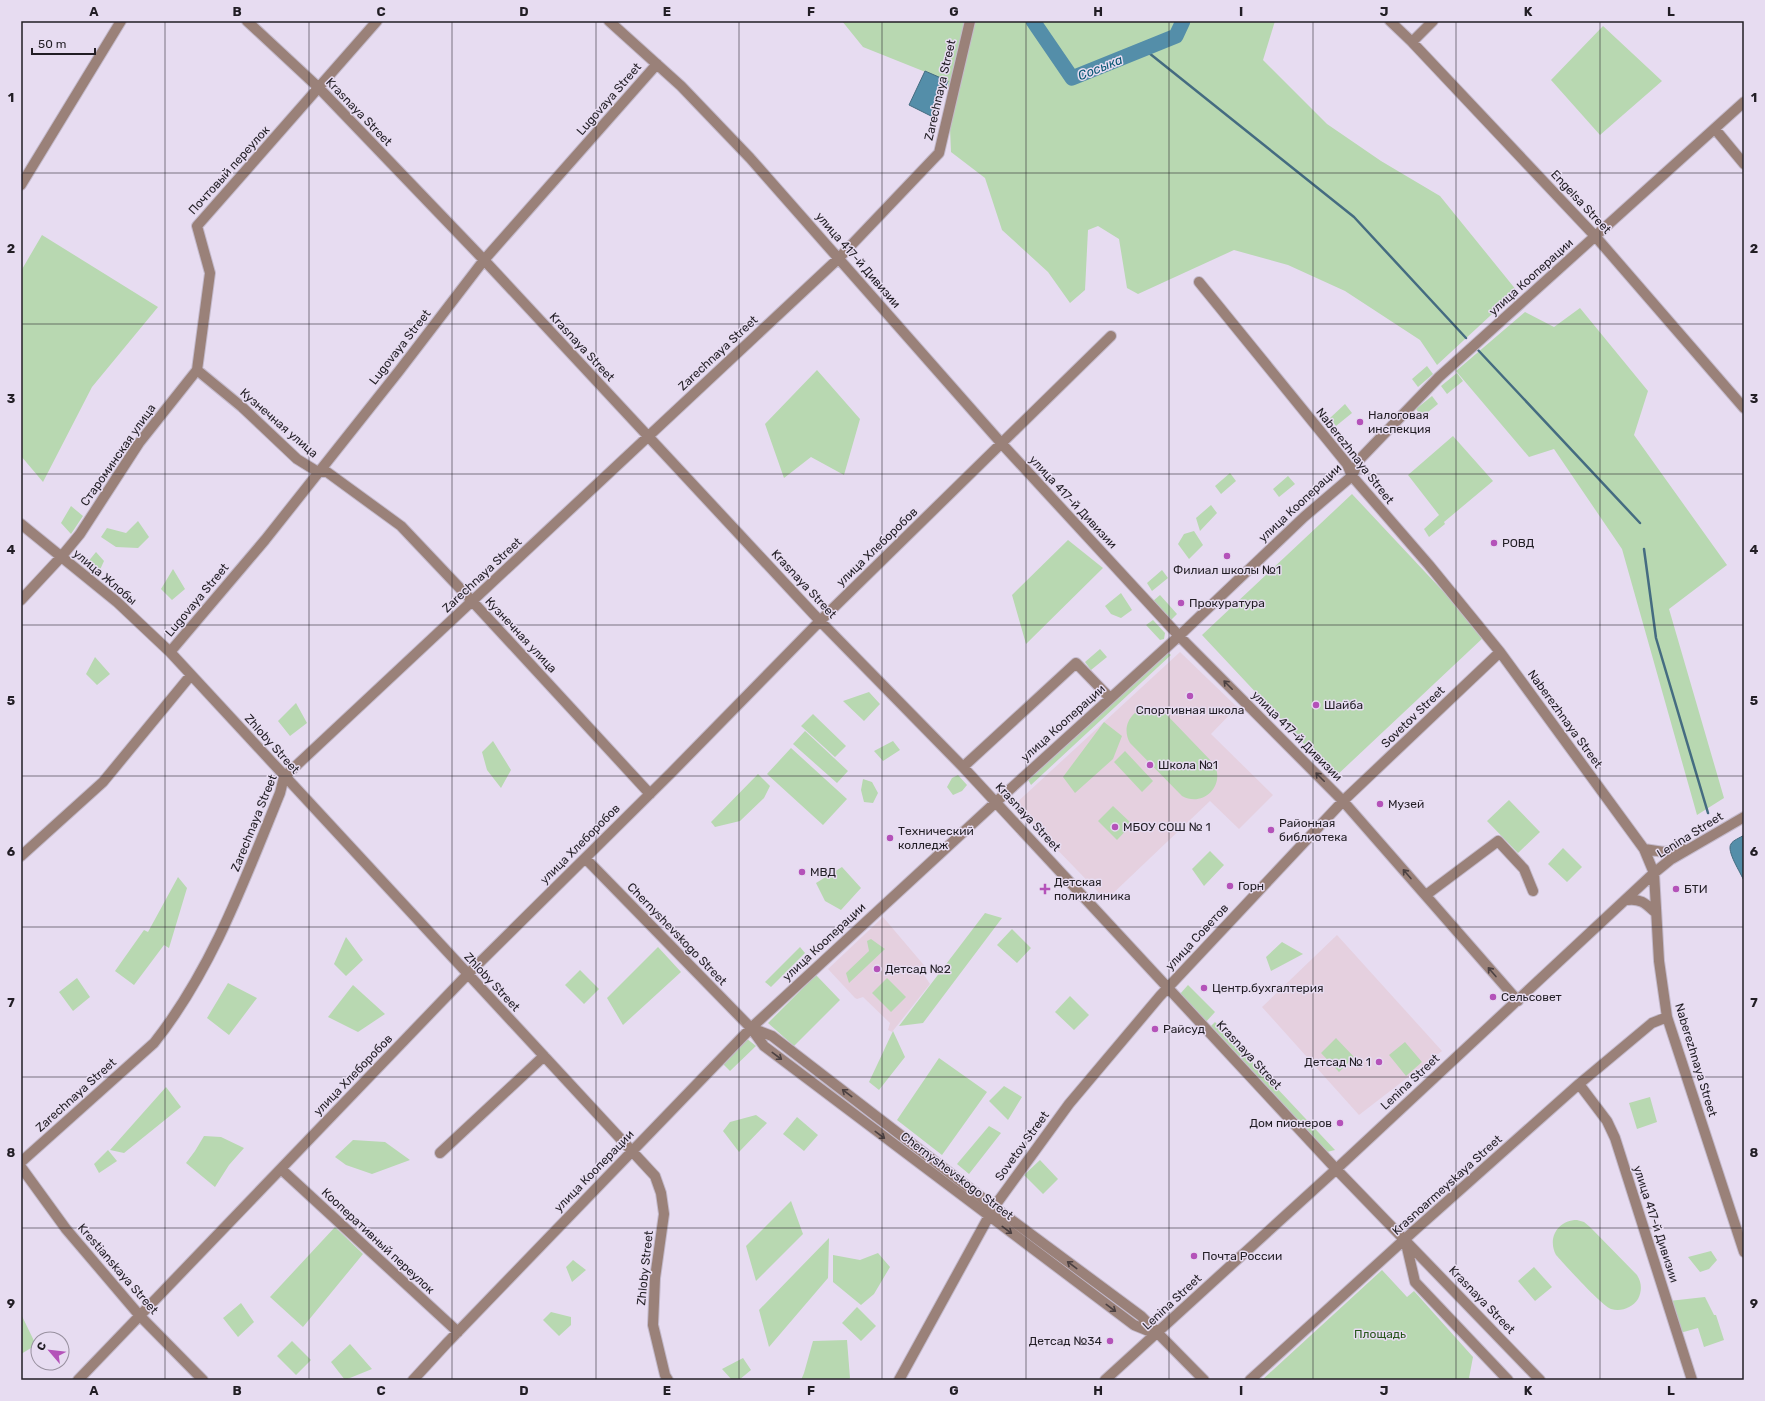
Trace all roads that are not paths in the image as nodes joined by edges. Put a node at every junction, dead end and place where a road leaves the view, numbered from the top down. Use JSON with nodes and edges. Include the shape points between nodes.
{"nodes":[{"id":1,"x":122,"y":21,"type":"edge"},
{"id":2,"x":247,"y":21,"type":"edge"},
{"id":3,"x":377,"y":21,"type":"edge"},
{"id":4,"x":609,"y":21,"type":"edge"},
{"id":5,"x":970,"y":21,"type":"edge"},
{"id":6,"x":1390,"y":21,"type":"edge"},
{"id":7,"x":1433,"y":21,"type":"edge"},
{"id":8,"x":1412,"y":42,"type":"junction"},
{"id":9,"x":657,"y":64,"type":"junction"},
{"id":10,"x":319,"y":88,"type":"junction"},
{"id":11,"x":1744,"y":102,"type":"edge"},
{"id":12,"x":1715,"y":129,"type":"junction"},
{"id":13,"x":1744,"y":164,"type":"edge"},
{"id":14,"x":21,"y":185,"type":"edge"},
{"id":15,"x":1595,"y":236,"type":"junction"},
{"id":16,"x":839,"y":258,"type":"junction"},
{"id":17,"x":484,"y":260,"type":"junction"},
{"id":18,"x":1199,"y":282,"type":"dead end"},
{"id":19,"x":1111,"y":336,"type":"dead end"},
{"id":20,"x":197,"y":370,"type":"junction"},
{"id":21,"x":1744,"y":408,"type":"edge"},
{"id":22,"x":648,"y":436,"type":"junction"},
{"id":23,"x":1002,"y":444,"type":"junction"},
{"id":24,"x":318,"y":472,"type":"junction"},
{"id":25,"x":1352,"y":476,"type":"junction"},
{"id":26,"x":21,"y":524,"type":"edge"},
{"id":27,"x":61,"y":557,"type":"junction"},
{"id":28,"x":21,"y":600,"type":"edge"},
{"id":29,"x":473,"y":602,"type":"junction"},
{"id":30,"x":820,"y":621,"type":"junction"},
{"id":31,"x":1179,"y":636,"type":"junction"},
{"id":32,"x":170,"y":652,"type":"junction"},
{"id":33,"x":1500,"y":652,"type":"junction"},
{"id":34,"x":191,"y":675,"type":"junction"},
{"id":35,"x":1110,"y":698,"type":"junction"},
{"id":36,"x":963,"y":767,"type":"junction"},
{"id":37,"x":284,"y":777,"type":"junction"},
{"id":38,"x":650,"y":794,"type":"junction"},
{"id":39,"x":1343,"y":800,"type":"junction"},
{"id":40,"x":996,"y":802,"type":"junction"},
{"id":41,"x":1744,"y":817,"type":"edge"},
{"id":42,"x":1693,"y":847,"type":"junction"},
{"id":43,"x":1644,"y":849,"type":"junction"},
{"id":44,"x":21,"y":856,"type":"edge"},
{"id":45,"x":585,"y":858,"type":"junction"},
{"id":46,"x":1654,"y":874,"type":"junction"},
{"id":47,"x":1533,"y":891,"type":"dead end"},
{"id":48,"x":1426,"y":895,"type":"junction"},
{"id":49,"x":1627,"y":900,"type":"junction"},
{"id":50,"x":1656,"y":913,"type":"junction"},
{"id":51,"x":467,"y":975,"type":"junction"},
{"id":52,"x":1168,"y":987,"type":"junction"},
{"id":53,"x":1518,"y":1001,"type":"junction"},
{"id":54,"x":1667,"y":1017,"type":"junction"},
{"id":55,"x":751,"y":1028,"type":"junction"},
{"id":56,"x":544,"y":1056,"type":"junction"},
{"id":57,"x":1579,"y":1084,"type":"junction"},
{"id":58,"x":632,"y":1150,"type":"junction"},
{"id":59,"x":440,"y":1152,"type":"dead end"},
{"id":60,"x":21,"y":1162,"type":"edge"},
{"id":61,"x":21,"y":1167,"type":"edge"},
{"id":62,"x":281,"y":1169,"type":"junction"},
{"id":63,"x":1336,"y":1169,"type":"junction"},
{"id":64,"x":994,"y":1207,"type":"junction"},
{"id":65,"x":989,"y":1216,"type":"junction"},
{"id":66,"x":1405,"y":1239,"type":"junction"},
{"id":67,"x":1744,"y":1252,"type":"edge"},
{"id":68,"x":140,"y":1316,"type":"junction"},
{"id":69,"x":458,"y":1332,"type":"junction"},
{"id":70,"x":1156,"y":1334,"type":"junction"},
{"id":71,"x":78,"y":1380,"type":"edge"},
{"id":72,"x":203,"y":1380,"type":"edge"},
{"id":73,"x":413,"y":1380,"type":"edge"},
{"id":74,"x":668,"y":1380,"type":"edge"},
{"id":75,"x":899,"y":1380,"type":"edge"},
{"id":76,"x":1105,"y":1380,"type":"edge"},
{"id":77,"x":1204,"y":1380,"type":"edge"},
{"id":78,"x":1250,"y":1380,"type":"edge"},
{"id":79,"x":1508,"y":1380,"type":"edge"},
{"id":80,"x":1540,"y":1380,"type":"edge"},
{"id":81,"x":1692,"y":1380,"type":"edge"}],
"edges":[{"from":1,"to":14,"type":"street"},
{"from":2,"to":10,"type":"street","name":"Krasnaya Street"},
{"from":3,"to":10,"type":"street","name":"Почтовый переулок"},
{"from":4,"to":9,"type":"street","name":"улица 417-й Дивизии"},
{"from":5,"to":16,"type":"street","name":"Zarechnaya Street","via":[[939,153]]},
{"from":6,"to":8,"type":"street","name":"Engelsa Street"},
{"from":7,"to":8,"type":"street"},
{"from":8,"to":15,"type":"street","name":"Engelsa Street"},
{"from":9,"to":16,"type":"street","name":"улица 417-й Дивизии","via":[[750,158]]},
{"from":9,"to":17,"type":"street","name":"Lugovaya Street"},
{"from":10,"to":17,"type":"street","name":"Krasnaya Street"},
{"from":10,"to":20,"type":"street","name":"Почтовый переулок","via":[[197,226],[210,273]]},
{"from":11,"to":12,"type":"street","name":"улица Кооперации"},
{"from":12,"to":13,"type":"street"},
{"from":12,"to":15,"type":"street","name":"улица Кооперации"},
{"from":15,"to":21,"type":"street","name":"Engelsa Street"},
{"from":15,"to":25,"type":"street","name":"улица Кооперации","via":[[1439,377],[1359,460]]},
{"from":16,"to":22,"type":"street","name":"Zarechnaya Street"},
{"from":16,"to":23,"type":"street","name":"улица 417-й Дивизии"},
{"from":17,"to":22,"type":"street","name":"Krasnaya Street"},
{"from":17,"to":24,"type":"street","name":"Lugovaya Street"},
{"from":18,"to":25,"type":"street","name":"Naberezhnaya Street","via":[[1346,464]]},
{"from":19,"to":23,"type":"street","name":"улица Хлеборобов"},
{"from":20,"to":24,"type":"street","name":"Кузнечная улица","via":[[297,459]]},
{"from":20,"to":27,"type":"street","name":"Староминская улица","via":[[139,443],[80,534]]},
{"from":22,"to":29,"type":"street","name":"Zarechnaya Street"},
{"from":22,"to":30,"type":"street","name":"Krasnaya Street"},
{"from":23,"to":30,"type":"street","name":"улица Хлеборобов"},
{"from":23,"to":31,"type":"street","name":"улица 417-й Дивизии"},
{"from":24,"to":29,"type":"street","name":"Кузнечная улица","via":[[327,472],[401,526]]},
{"from":24,"to":32,"type":"street","name":"Lugovaya Street"},
{"from":25,"to":31,"type":"street","name":"улица Кооперации","via":[[1271,547]]},
{"from":25,"to":33,"type":"street","name":"Naberezhnaya Street"},
{"from":26,"to":27,"type":"street","name":"улица Жлобы"},
{"from":27,"to":28,"type":"street","name":"Староминская улица"},
{"from":27,"to":32,"type":"street","name":"улица Жлобы","via":[[117,602]]},
{"from":29,"to":37,"type":"street","name":"Zarechnaya Street"},
{"from":29,"to":38,"type":"street","name":"Кузнечная улица"},
{"from":30,"to":36,"type":"street","name":"Krasnaya Street"},
{"from":30,"to":38,"type":"street","name":"улица Хлеборобов"},
{"from":31,"to":35,"type":"street","name":"улица Кооперации"},
{"from":39,"to":31,"type":"street","name":"улица 417-й Дивизии","one_way":true},
{"from":32,"to":34,"type":"street","name":"Zhloby Street"},
{"from":33,"to":39,"type":"street","name":"Sovetov Street"},
{"from":33,"to":43,"type":"street","name":"Naberezhnaya Street"},
{"from":34,"to":37,"type":"street","name":"Zhloby Street"},
{"from":34,"to":44,"type":"street","via":[[103,782]]},
{"from":35,"to":36,"type":"street","via":[[1076,663]]},
{"from":35,"to":40,"type":"street","name":"улица Кооперации"},
{"from":36,"to":40,"type":"street","name":"Krasnaya Street"},
{"from":37,"to":51,"type":"street","name":"Zhloby Street"},
{"from":37,"to":60,"type":"street","name":"Zarechnaya Street","via":[[280,793],[213,948],[171,1021],[154,1043]]},
{"from":38,"to":45,"type":"street","name":"улица Хлеборобов"},
{"from":48,"to":39,"type":"street","name":"улица 417-й Дивизии","one_way":true},
{"from":39,"to":52,"type":"street","name":"улица Советов"},
{"from":40,"to":52,"type":"street","name":"Krasnaya Street"},
{"from":40,"to":55,"type":"street","name":"улица Кооперации"},
{"from":41,"to":42,"type":"street","name":"Lenina Street"},
{"from":42,"to":43,"type":"street","via":[[1664,852]]},
{"from":42,"to":46,"type":"street","name":"Lenina Street","via":[[1670,860]]},
{"from":43,"to":46,"type":"street","name":"Naberezhnaya Street"},
{"from":45,"to":51,"type":"street","name":"улица Хлеборобов"},
{"from":45,"to":55,"type":"street","name":"Chernyshevskogo Street"},
{"from":46,"to":49,"type":"street","name":"Lenina Street"},
{"from":46,"to":50,"type":"street","name":"Naberezhnaya Street"},
{"from":47,"to":48,"type":"street","via":[[1524,869],[1498,840]]},
{"from":53,"to":48,"type":"street","name":"улица 417-й Дивизии","one_way":true},
{"from":49,"to":50,"type":"street","via":[[1635,898],[1643,901]]},
{"from":49,"to":53,"type":"street","name":"Lenina Street"},
{"from":50,"to":54,"type":"street","name":"Naberezhnaya Street"},
{"from":51,"to":56,"type":"street","name":"Zhloby Street"},
{"from":51,"to":62,"type":"street","name":"улица Хлеборобов"},
{"from":52,"to":63,"type":"street","name":"Krasnaya Street"},
{"from":52,"to":64,"type":"street","name":"Sovetov Street","via":[[1069,1104]]},
{"from":53,"to":63,"type":"street","name":"Lenina Street"},
{"from":54,"to":57,"type":"street","name":"Krasnoarmeyskaya Street","via":[[1652,1023]]},
{"from":54,"to":67,"type":"street","name":"Naberezhnaya Street"},
{"from":55,"to":58,"type":"street","name":"улица Кооперации"},
{"from":64,"to":55,"type":"street","name":"Chernyshevskogo Street","one_way":true,"via":[[772,1036]]},
{"from":55,"to":65,"type":"street","name":"Chernyshevskogo Street","one_way":true,"via":[[764,1046]]},
{"from":56,"to":58,"type":"street","name":"Zhloby Street"},
{"from":56,"to":59,"type":"street"},
{"from":57,"to":66,"type":"street","name":"Krasnoarmeyskaya Street"},
{"from":57,"to":81,"type":"street","name":"улица 417-й Дивизии","via":[[1607,1121],[1615,1138]]},
{"from":58,"to":69,"type":"street","name":"улица Кооперации"},
{"from":58,"to":74,"type":"street","name":"Zhloby Street","via":[[655,1176],[661,1193],[664,1214],[655,1278],[653,1325]]},
{"from":61,"to":68,"type":"street","name":"Krestianskaya Street","via":[[66,1229]]},
{"from":62,"to":68,"type":"street","name":"улица Хлеборобов"},
{"from":62,"to":69,"type":"street","name":"Кооперативный переулок"},
{"from":63,"to":66,"type":"street","name":"Krasnaya Street"},
{"from":63,"to":70,"type":"street","name":"Lenina Street"},
{"from":64,"to":65,"type":"street","name":"Sovetov Street"},
{"from":70,"to":64,"type":"street","name":"Chernyshevskogo Street","one_way":true,"via":[[1141,1316]]},
{"from":65,"to":70,"type":"street","name":"Chernyshevskogo Street","one_way":true,"via":[[1134,1325]]},
{"from":65,"to":75,"type":"street","name":"Sovetov Street"},
{"from":66,"to":78,"type":"street","name":"Krasnoarmeyskaya Street"},
{"from":66,"to":79,"type":"street","via":[[1415,1282]]},
{"from":66,"to":80,"type":"street","name":"Krasnaya Street"},
{"from":68,"to":71,"type":"street","name":"улица Хлеборобов"},
{"from":68,"to":72,"type":"street","name":"Krestianskaya Street"},
{"from":69,"to":73,"type":"street","name":"улица Кооперации"},
{"from":70,"to":76,"type":"street","name":"Lenina Street"},
{"from":70,"to":77,"type":"street","name":"Chernyshevskogo Street"}]}
